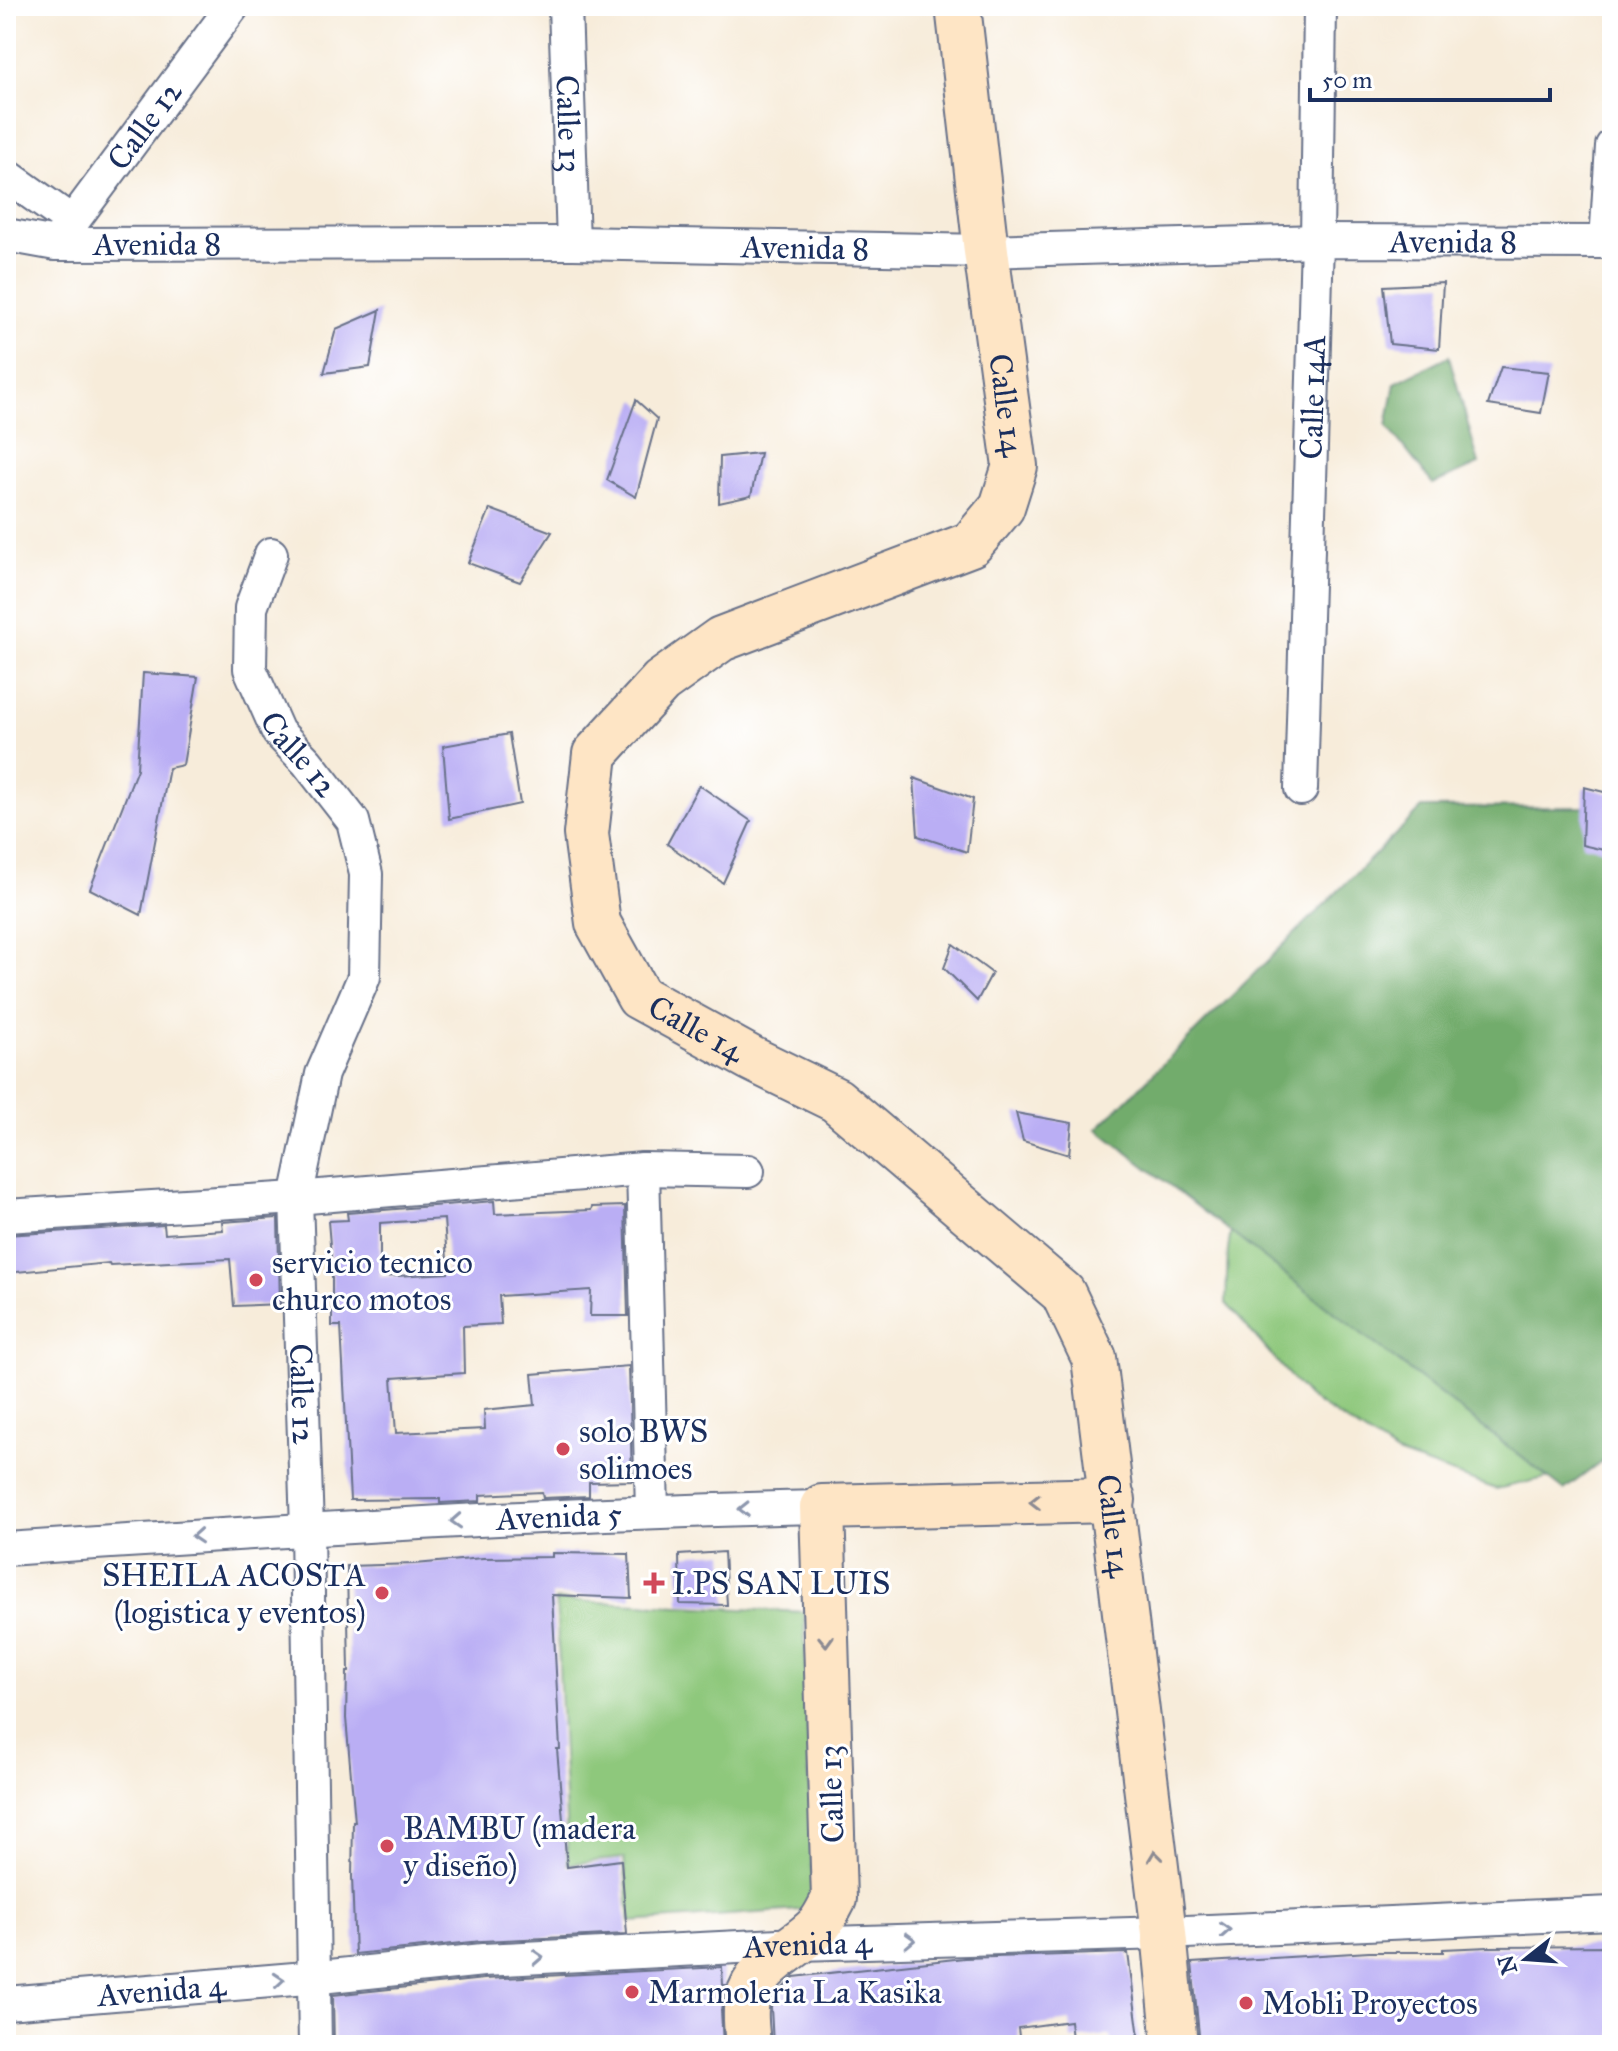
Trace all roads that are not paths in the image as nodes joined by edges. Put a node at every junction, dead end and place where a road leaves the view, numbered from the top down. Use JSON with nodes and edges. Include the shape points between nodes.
{"nodes":[{"id":1,"x":565,"y":6,"type":"edge"},
{"id":2,"x":958,"y":6,"type":"edge"},
{"id":3,"x":1320,"y":6,"type":"edge"},
{"id":4,"x":226,"y":8,"type":"edge"},
{"id":5,"x":1612,"y":146,"type":"edge"},
{"id":6,"x":6,"y":175,"type":"edge"},
{"id":7,"x":64,"y":233,"type":"junction"},
{"id":8,"x":6,"y":235,"type":"edge"},
{"id":9,"x":1317,"y":241,"type":"junction"},
{"id":10,"x":573,"y":243,"type":"junction"},
{"id":11,"x":986,"y":251,"type":"junction"},
{"id":12,"x":271,"y":554,"type":"dead end"},
{"id":13,"x":1301,"y":789,"type":"dead end"},
{"id":14,"x":643,"y":1169,"type":"junction"},
{"id":15,"x":748,"y":1171,"type":"dead end"},
{"id":16,"x":296,"y":1198,"type":"junction"},
{"id":17,"x":6,"y":1216,"type":"edge"},
{"id":18,"x":1113,"y":1500,"type":"junction"},
{"id":19,"x":822,"y":1507,"type":"junction"},
{"id":20,"x":652,"y":1511,"type":"junction"},
{"id":21,"x":307,"y":1529,"type":"junction"},
{"id":22,"x":6,"y":1549,"type":"edge"},
{"id":23,"x":1612,"y":1913,"type":"edge"},
{"id":24,"x":1164,"y":1933,"type":"junction"},
{"id":25,"x":799,"y":1944,"type":"junction"},
{"id":26,"x":315,"y":1976,"type":"junction"},
{"id":27,"x":6,"y":2003,"type":"edge"},
{"id":28,"x":315,"y":2045,"type":"edge"},
{"id":29,"x":748,"y":2045,"type":"edge"},
{"id":30,"x":1175,"y":2045,"type":"edge"}],
"edges":[{"from":1,"to":10,"type":"street","name":"Calle 13"},
{"from":2,"to":11,"type":"street","name":"Calle 14"},
{"from":3,"to":9,"type":"street","name":"Calle 14A"},
{"from":4,"to":7,"type":"street","name":"Calle 12"},
{"from":5,"to":9,"type":"street","name":"Avenida 8","via":[[1606,242]]},
{"from":6,"to":7,"type":"street"},
{"from":7,"to":8,"type":"street","name":"Avenida 8"},
{"from":7,"to":10,"type":"street","name":"Avenida 8"},
{"from":9,"to":11,"type":"street","name":"Avenida 8"},
{"from":9,"to":13,"type":"street","name":"Calle 14A"},
{"from":10,"to":11,"type":"street","name":"Avenida 8"},
{"from":11,"to":18,"type":"street","name":"Calle 14","via":[[1015,466],[1002,507],[971,544],[721,639],[661,682],[595,754],[586,834],[598,923],[639,997],[836,1100],[1063,1293],[1094,1358]]},
{"from":12,"to":16,"type":"street","name":"Calle 12","via":[[251,608],[250,669],[278,732],[353,821],[366,874],[364,977],[322,1074]]},
{"from":14,"to":15,"type":"street"},
{"from":14,"to":16,"type":"street"},
{"from":14,"to":20,"type":"street"},
{"from":16,"to":17,"type":"street"},
{"from":16,"to":21,"type":"street","name":"Calle 12"},
{"from":18,"to":19,"type":"street","name":"Avenida 5","one_way":true},
{"from":24,"to":18,"type":"street","name":"Calle 14","one_way":true},
{"from":19,"to":20,"type":"street","name":"Avenida 5","one_way":true},
{"from":19,"to":25,"type":"street","name":"Calle 13","one_way":true,"via":[[834,1899],[821,1923]]},
{"from":20,"to":21,"type":"street","name":"Avenida 5","one_way":true},
{"from":21,"to":22,"type":"street","name":"Avenida 5","one_way":true},
{"from":21,"to":26,"type":"street","name":"Calle 12"},
{"from":24,"to":23,"type":"street","name":"Avenida 4","one_way":true},
{"from":25,"to":24,"type":"street","name":"Avenida 4","one_way":true},
{"from":24,"to":30,"type":"street","name":"Calle 14"},
{"from":26,"to":25,"type":"street","name":"Avenida 4","one_way":true,"via":[[483,1960]]},
{"from":25,"to":29,"type":"street","name":"Calle 13","via":[[776,1957],[756,1982],[746,2002]]},
{"from":27,"to":26,"type":"street","name":"Avenida 4","one_way":true},
{"from":26,"to":28,"type":"street","name":"Calle 12"}]}
